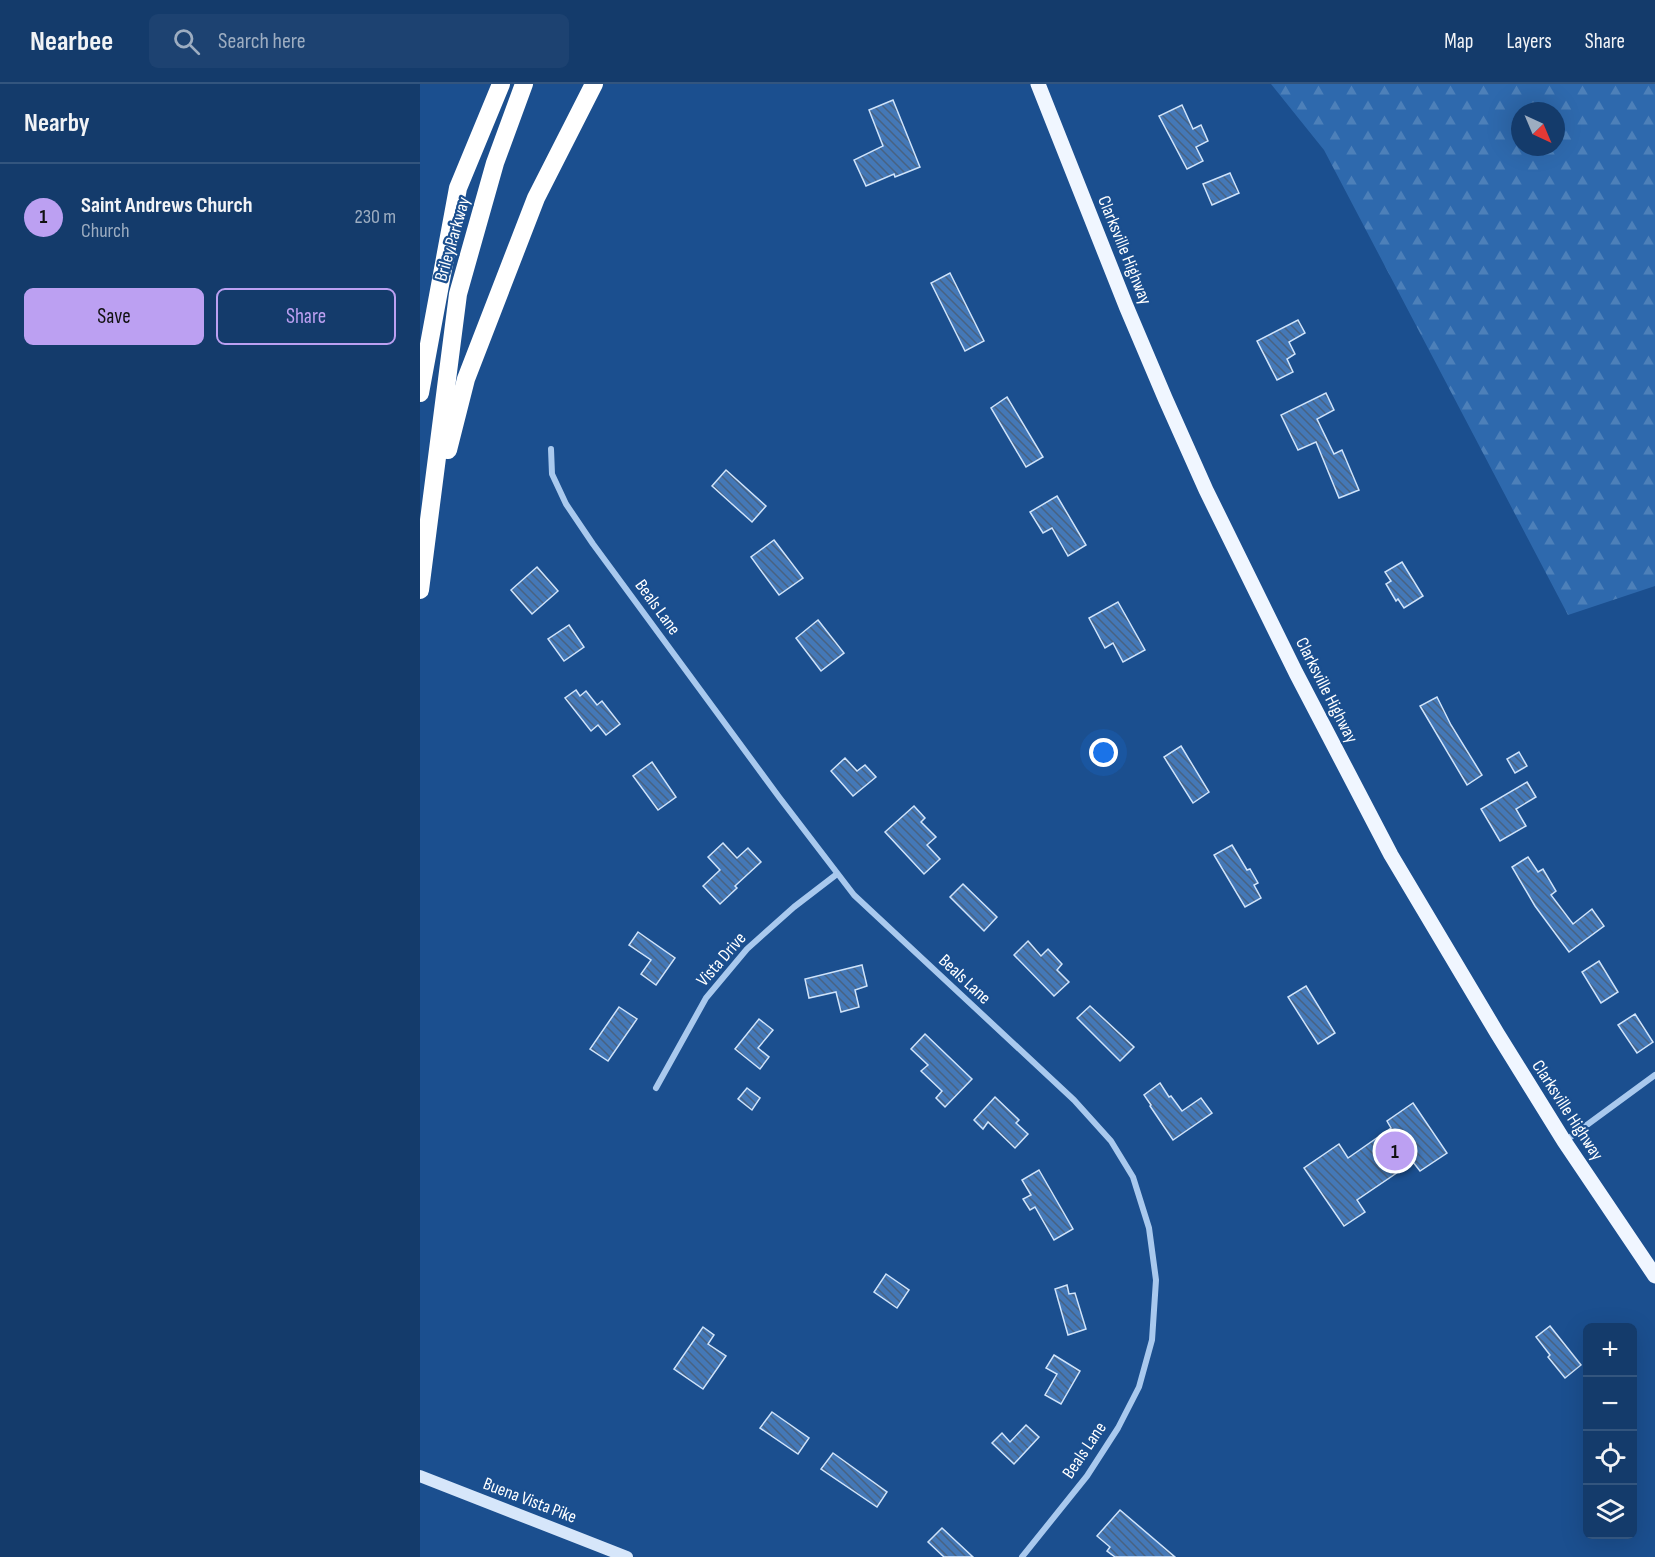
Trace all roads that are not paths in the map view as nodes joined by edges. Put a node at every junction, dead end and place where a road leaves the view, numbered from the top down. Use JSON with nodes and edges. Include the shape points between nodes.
{"nodes":[{"id":1,"x":487,"y":84,"type":"edge"},
{"id":2,"x":501,"y":84,"type":"edge"},
{"id":3,"x":524,"y":84,"type":"edge"},
{"id":4,"x":594,"y":84,"type":"edge"},
{"id":5,"x":1038,"y":84,"type":"edge"},
{"id":6,"x":458,"y":188,"type":"junction"},
{"id":7,"x":420,"y":393,"type":"edge"},
{"id":8,"x":551,"y":450,"type":"dead end"},
{"id":9,"x":428,"y":531,"type":"junction"},
{"id":10,"x":420,"y":590,"type":"edge"},
{"id":11,"x":837,"y":874,"type":"junction"},
{"id":12,"x":1655,"y":1076,"type":"edge"},
{"id":13,"x":656,"y":1089,"type":"dead end"},
{"id":14,"x":1564,"y":1141,"type":"junction"},
{"id":15,"x":1655,"y":1276,"type":"edge"},
{"id":16,"x":420,"y":1476,"type":"edge"},
{"id":17,"x":627,"y":1557,"type":"edge"},
{"id":18,"x":1022,"y":1557,"type":"edge"}],
"edges":[{"from":1,"to":6,"type":"highway"},
{"from":2,"to":6,"type":"highway","name":"Briley Parkway"},
{"from":3,"to":9,"type":"highway","name":"Briley Parkway","via":[[495,163],[458,294]]},
{"from":4,"to":9,"type":"highway","via":[[536,198],[466,379]]},
{"from":5,"to":14,"type":"main road","name":"Clarksville Highway","via":[[1168,405],[1269,620],[1391,855]]},
{"from":6,"to":7,"type":"highway","name":"Briley Parkway"},
{"from":8,"to":11,"type":"street","name":"Beals Lane","via":[[552,474],[566,504]]},
{"from":9,"to":10,"type":"highway","name":"Briley Parkway"},
{"from":11,"to":13,"type":"street","name":"Vista Drive","via":[[740,957],[706,998]]},
{"from":11,"to":18,"type":"street","name":"Beals Lane","via":[[854,895],[1074,1100],[1111,1141],[1132,1177],[1149,1228],[1156,1280],[1152,1340],[1139,1387],[1119,1428],[1088,1476]]},
{"from":12,"to":14,"type":"street"},
{"from":14,"to":15,"type":"main road","name":"Clarksville Highway"},
{"from":16,"to":17,"type":"main road","name":"Buena Vista Pike"}]}
